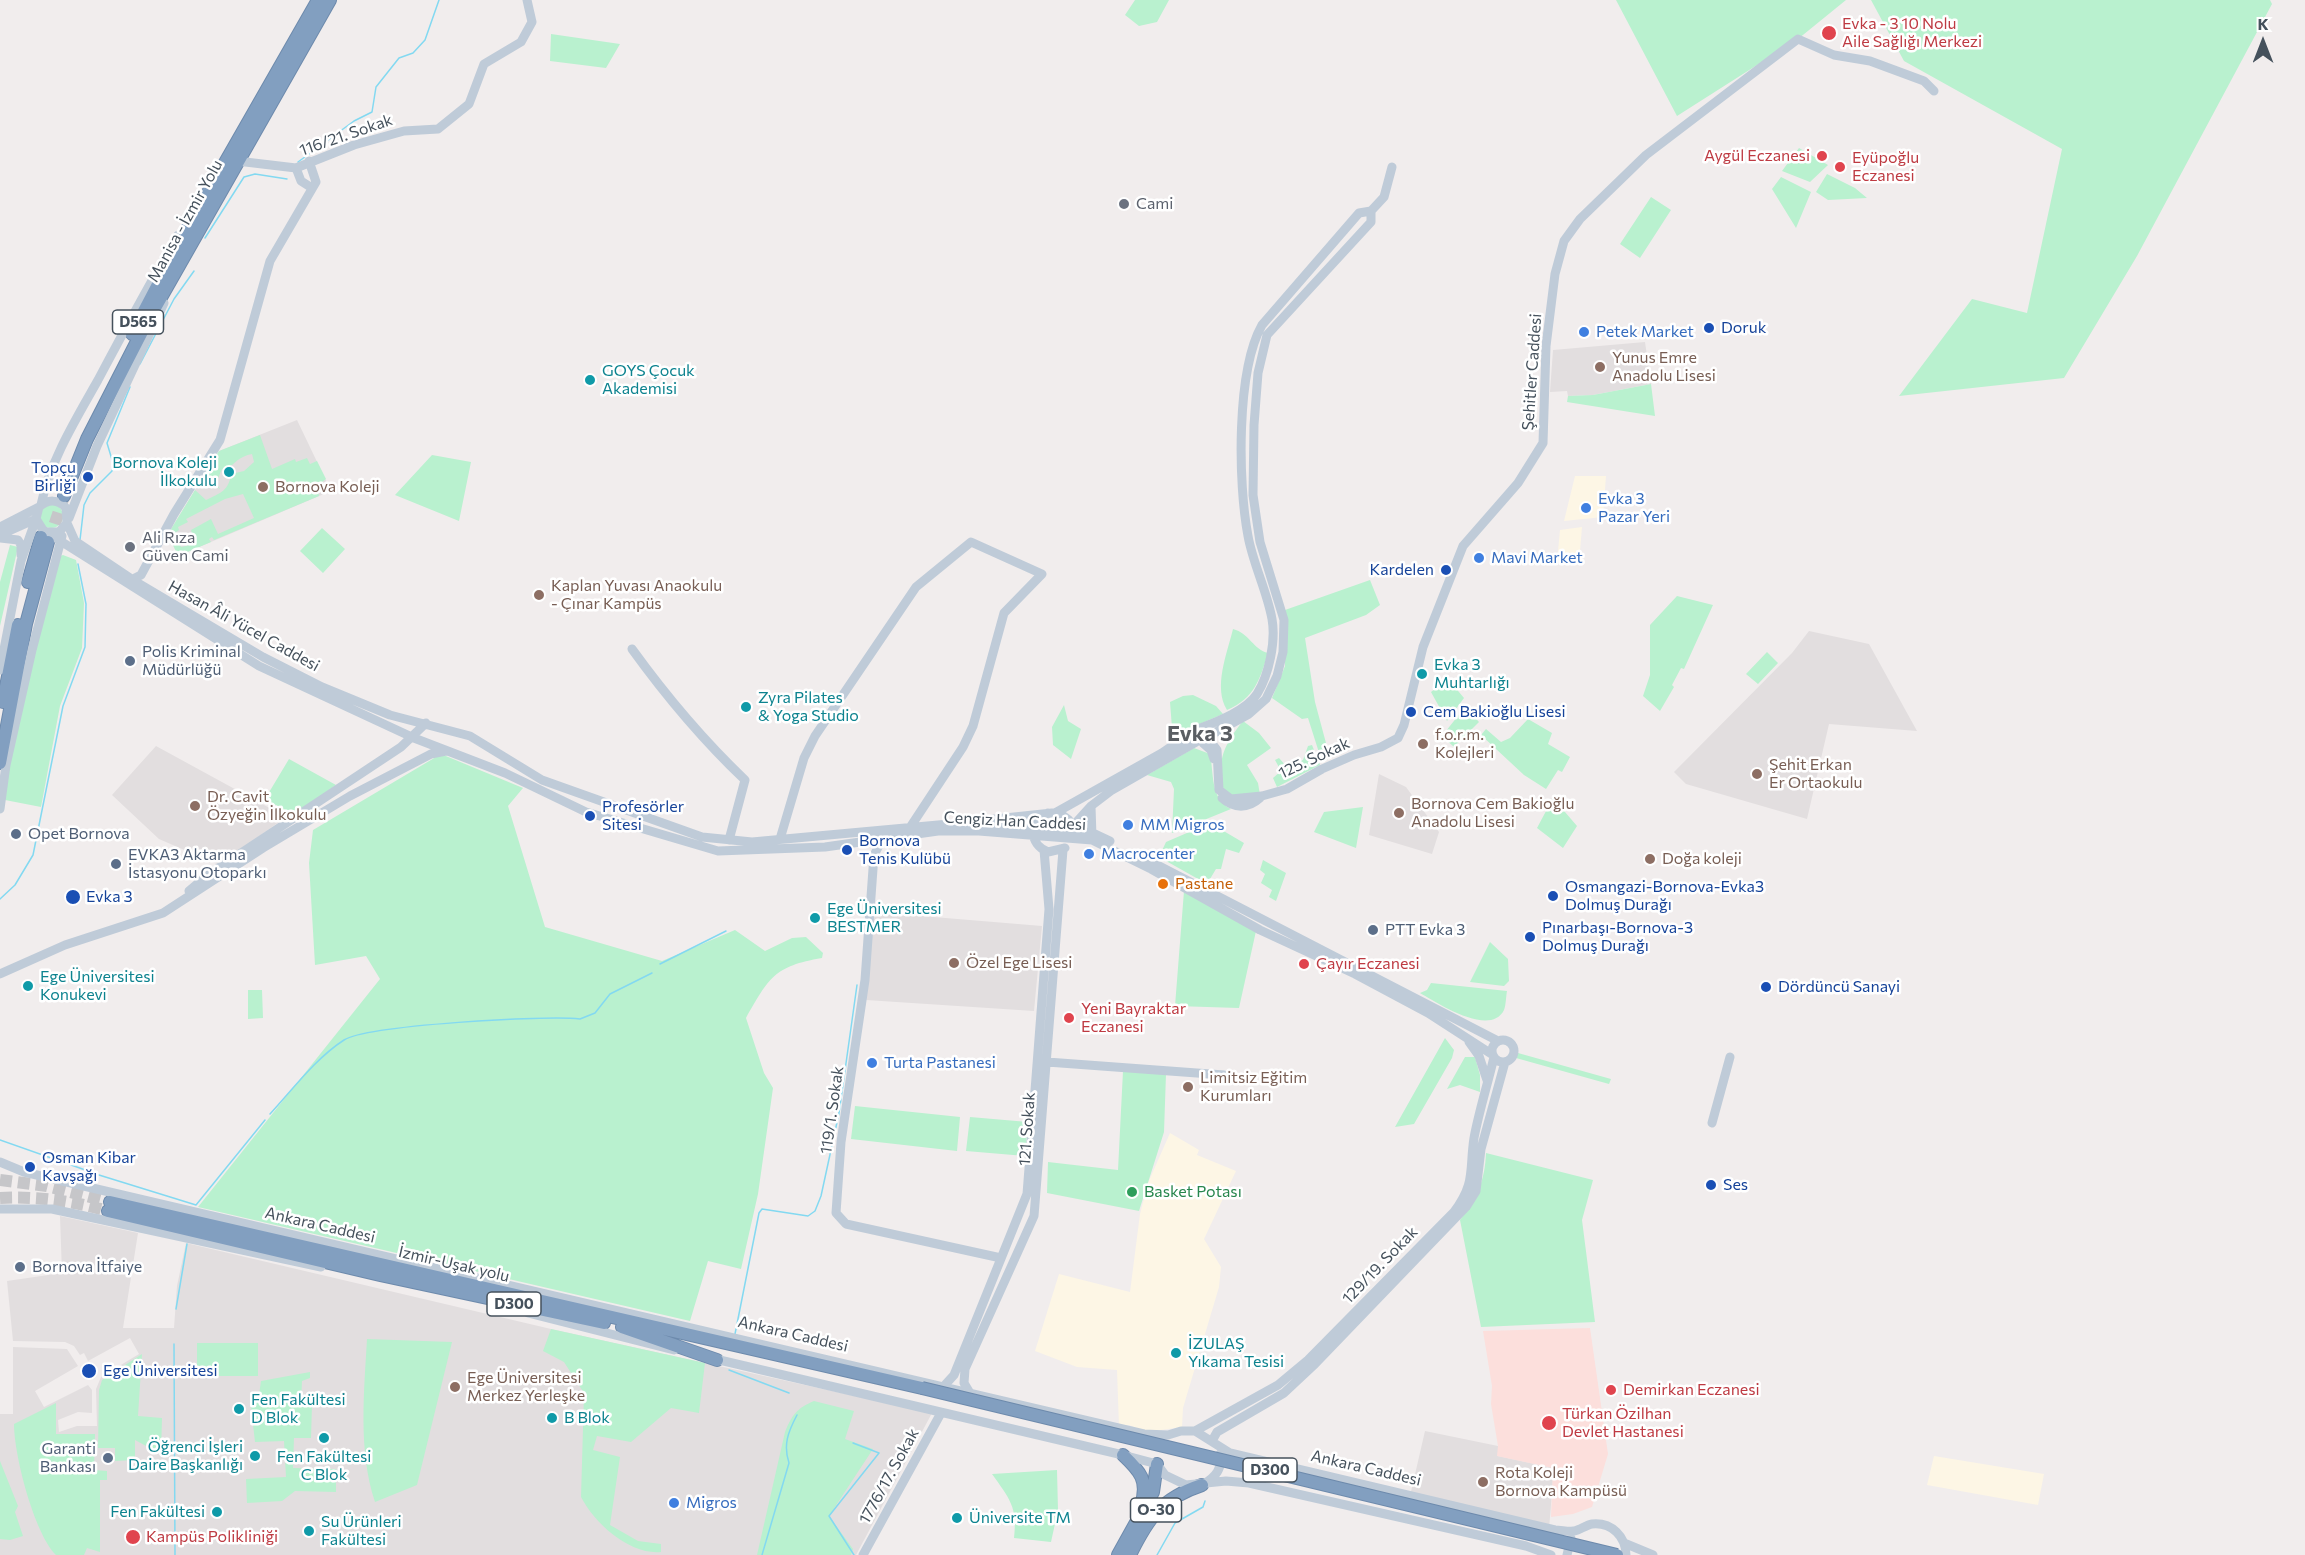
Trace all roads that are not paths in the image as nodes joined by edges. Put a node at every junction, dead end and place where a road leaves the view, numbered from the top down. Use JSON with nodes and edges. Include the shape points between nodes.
{"nodes":[{"id":1,"x":318,"y":0,"type":"edge"},
{"id":2,"x":330,"y":0,"type":"edge"},
{"id":3,"x":527,"y":0,"type":"edge"},
{"id":4,"x":1934,"y":91,"type":"dead end"},
{"id":5,"x":233,"y":158,"type":"junction"},
{"id":6,"x":309,"y":162,"type":"junction"},
{"id":7,"x":1392,"y":167,"type":"dead end"},
{"id":8,"x":296,"y":168,"type":"junction"},
{"id":9,"x":312,"y":188,"type":"junction"},
{"id":10,"x":1371,"y":210,"type":"junction"},
{"id":11,"x":180,"y":261,"type":"junction"},
{"id":12,"x":1292,"y":291,"type":"junction"},
{"id":13,"x":1301,"y":298,"type":"junction"},
{"id":14,"x":1245,"y":398,"type":"junction"},
{"id":15,"x":1256,"y":399,"type":"junction"},
{"id":16,"x":1243,"y":428,"type":"junction"},
{"id":17,"x":1254,"y":428,"type":"junction"},
{"id":18,"x":40,"y":506,"type":"junction"},
{"id":19,"x":36,"y":519,"type":"junction"},
{"id":20,"x":67,"y":524,"type":"junction"},
{"id":21,"x":0,"y":527,"type":"edge"},
{"id":22,"x":0,"y":537,"type":"edge"},
{"id":23,"x":49,"y":538,"type":"junction"},
{"id":24,"x":21,"y":561,"type":"junction"},
{"id":25,"x":129,"y":581,"type":"junction"},
{"id":26,"x":632,"y":649,"type":"dead end"},
{"id":27,"x":0,"y":670,"type":"edge"},
{"id":28,"x":1261,"y":697,"type":"junction"},
{"id":29,"x":0,"y":723,"type":"edge"},
{"id":30,"x":426,"y":723,"type":"junction"},
{"id":31,"x":1196,"y":730,"type":"junction"},
{"id":32,"x":414,"y":738,"type":"junction"},
{"id":33,"x":1202,"y":740,"type":"junction"},
{"id":34,"x":484,"y":746,"type":"joint"},
{"id":35,"x":1367,"y":750,"type":"joint"},
{"id":36,"x":447,"y":751,"type":"junction"},
{"id":37,"x":0,"y":763,"type":"edge"},
{"id":38,"x":1262,"y":796,"type":"junction"},
{"id":39,"x":1091,"y":806,"type":"junction"},
{"id":40,"x":0,"y":808,"type":"edge"},
{"id":41,"x":1052,"y":813,"type":"junction"},
{"id":42,"x":960,"y":823,"type":"junction"},
{"id":43,"x":911,"y":826,"type":"junction"},
{"id":44,"x":1033,"y":831,"type":"junction"},
{"id":45,"x":1073,"y":833,"type":"junction"},
{"id":46,"x":1093,"y":836,"type":"junction"},
{"id":47,"x":780,"y":839,"type":"junction"},
{"id":48,"x":729,"y":840,"type":"junction"},
{"id":49,"x":882,"y":840,"type":"junction"},
{"id":50,"x":858,"y":843,"type":"junction"},
{"id":51,"x":1044,"y":850,"type":"junction"},
{"id":52,"x":1063,"y":850,"type":"junction"},
{"id":53,"x":874,"y":855,"type":"junction"},
{"id":54,"x":193,"y":892,"type":"junction"},
{"id":55,"x":0,"y":968,"type":"edge"},
{"id":56,"x":0,"y":974,"type":"edge"},
{"id":57,"x":1464,"y":1035,"type":"junction"},
{"id":58,"x":1498,"y":1041,"type":"junction"},
{"id":59,"x":1493,"y":1056,"type":"junction"},
{"id":60,"x":1730,"y":1057,"type":"dead end"},
{"id":61,"x":1047,"y":1062,"type":"junction"},
{"id":62,"x":1505,"y":1062,"type":"junction"},
{"id":63,"x":1224,"y":1075,"type":"dead end"},
{"id":64,"x":1488,"y":1084,"type":"junction"},
{"id":65,"x":1712,"y":1123,"type":"dead end"},
{"id":66,"x":0,"y":1162,"type":"edge"},
{"id":67,"x":109,"y":1206,"type":"joint"},
{"id":68,"x":0,"y":1209,"type":"edge"},
{"id":69,"x":346,"y":1249,"type":"junction"},
{"id":70,"x":1001,"y":1258,"type":"junction"},
{"id":71,"x":391,"y":1267,"type":"junction"},
{"id":72,"x":351,"y":1274,"type":"junction"},
{"id":73,"x":380,"y":1275,"type":"junction"},
{"id":74,"x":581,"y":1310,"type":"junction"},
{"id":75,"x":627,"y":1312,"type":"junction"},
{"id":76,"x":622,"y":1327,"type":"junction"},
{"id":77,"x":717,"y":1359,"type":"junction"},
{"id":78,"x":944,"y":1386,"type":"junction"},
{"id":79,"x":921,"y":1392,"type":"junction"},
{"id":80,"x":970,"y":1393,"type":"junction"},
{"id":81,"x":941,"y":1413,"type":"junction"},
{"id":82,"x":1195,"y":1431,"type":"junction"},
{"id":83,"x":1168,"y":1436,"type":"junction"},
{"id":84,"x":1213,"y":1442,"type":"junction"},
{"id":85,"x":1123,"y":1455,"type":"junction"},
{"id":86,"x":1157,"y":1464,"type":"junction"},
{"id":87,"x":1202,"y":1485,"type":"junction"},
{"id":88,"x":1136,"y":1521,"type":"junction"},
{"id":89,"x":1575,"y":1531,"type":"junction"},
{"id":90,"x":1624,"y":1543,"type":"junction"},
{"id":91,"x":863,"y":1555,"type":"edge"},
{"id":92,"x":1118,"y":1555,"type":"edge"},
{"id":93,"x":1130,"y":1555,"type":"edge"},
{"id":94,"x":1551,"y":1555,"type":"edge"},
{"id":95,"x":1567,"y":1555,"type":"edge"},
{"id":96,"x":1586,"y":1555,"type":"edge"},
{"id":97,"x":1617,"y":1555,"type":"edge"},
{"id":98,"x":1626,"y":1555,"type":"edge"},
{"id":99,"x":1653,"y":1555,"type":"edge"}],
"edges":[{"from":1,"to":5,"type":"highway","name":"Manisa - İzmir Yolu","number":"D565"},
{"from":2,"to":5,"type":"highway","name":"Manisa - İzmir Yolu","number":"D565"},
{"from":3,"to":6,"type":"main road","name":"116/21. Sokak","via":[[532,22],[521,42],[484,64],[469,104],[438,129],[404,131]]},
{"from":4,"to":35,"type":"main road","name":"Şehitler Caddesi","via":[[1924,81],[1870,62],[1834,55],[1798,39],[1630,168],[1580,219],[1564,241],[1555,274],[1546,346],[1543,443],[1518,483],[1463,546],[1423,647],[1398,738]]},
{"from":5,"to":8,"type":"main road","name":"116/21. Sokak"},
{"from":5,"to":11,"type":"highway","name":"Manisa - İzmir Yolu","number":"D565"},
{"from":5,"to":11,"type":"highway","name":"Manisa - İzmir Yolu","number":"D565","via":[[140,318],[60,494]]},
{"from":5,"to":18,"type":"main road","via":[[207,185],[150,280],[69,432]]},
{"from":6,"to":8,"type":"main road","name":"116/21. Sokak"},
{"from":6,"to":9,"type":"main road","via":[[316,182]]},
{"from":7,"to":10,"type":"main road","via":[[1384,197]]},
{"from":8,"to":9,"type":"main road","via":[[301,181]]},
{"from":9,"to":25,"type":"main road","via":[[270,261],[220,440],[141,574]]},
{"from":10,"to":12,"type":"main road","via":[[1359,213]]},
{"from":10,"to":13,"type":"main road","via":[[1371,222]]},
{"from":11,"to":20,"type":"main road","via":[[97,446]]},
{"from":12,"to":13,"type":"main road"},
{"from":12,"to":14,"type":"main road","via":[[1262,325],[1252,343]]},
{"from":13,"to":15,"type":"main road","via":[[1267,335]]},
{"from":14,"to":15,"type":"main road"},
{"from":14,"to":16,"type":"main road"},
{"from":15,"to":17,"type":"main road"},
{"from":16,"to":17,"type":"main road"},
{"from":16,"to":28,"type":"main road","via":[[1242,497],[1248,538],[1272,620]]},
{"from":17,"to":28,"type":"main road","via":[[1253,495],[1260,542],[1284,620],[1280,665]]},
{"from":18,"to":19,"type":"main road"},
{"from":18,"to":20,"type":"main road","via":[[53,501],[63,504],[68,513]]},
{"from":18,"to":21,"type":"main road"},
{"from":19,"to":22,"type":"main road"},
{"from":19,"to":23,"type":"main road"},
{"from":19,"to":24,"type":"main road"},
{"from":20,"to":23,"type":"main road"},
{"from":20,"to":23,"type":"main road"},
{"from":20,"to":25,"type":"main road","name":"Hasan Âli Yücel Caddesi","via":[[75,541]]},
{"from":22,"to":24,"type":"main road","via":[[20,543]]},
{"from":23,"to":25,"type":"main road","name":"Hasan Âli Yücel Caddesi"},
{"from":23,"to":29,"type":"highway","via":[[14,645]]},
{"from":23,"to":37,"type":"highway","via":[[26,624]]},
{"from":23,"to":40,"type":"main road","via":[[46,590],[6,765]]},
{"from":24,"to":27,"type":"main road"},
{"from":25,"to":30,"type":"main road","name":"Hasan Âli Yücel Caddesi","via":[[322,687],[390,715]]},
{"from":25,"to":32,"type":"main road","name":"Hasan Âli Yücel Caddesi","via":[[260,666]]},
{"from":26,"to":48,"type":"main road","via":[[661,689],[745,780]]},
{"from":28,"to":31,"type":"main road"},
{"from":28,"to":33,"type":"main road","via":[[1249,714]]},
{"from":30,"to":32,"type":"main road"},
{"from":30,"to":34,"type":"main road","name":"Hasan Âli Yücel Caddesi","via":[[470,736]]},
{"from":31,"to":33,"type":"main road","via":[[1205,731]]},
{"from":31,"to":41,"type":"main road","via":[[1154,758]]},
{"from":32,"to":36,"type":"main road","name":"Hasan Âli Yücel Caddesi"},
{"from":32,"to":54,"type":"main road","via":[[208,875]]},
{"from":33,"to":38,"type":"main road","via":[[1217,750],[1222,794],[1231,799]]},
{"from":33,"to":38,"type":"main road","name":"125. Sokak","via":[[1214,755],[1220,795],[1233,806],[1242,807]]},
{"from":33,"to":39,"type":"main road","via":[[1112,790]]},
{"from":34,"to":48,"type":"main road","name":"Cengiz Han Caddesi","via":[[542,780],[702,837]]},
{"from":35,"to":38,"type":"main road","name":"125. Sokak","via":[[1287,789]]},
{"from":36,"to":50,"type":"main road","name":"Cengiz Han Caddesi","via":[[586,812],[718,851]]},
{"from":36,"to":54,"type":"main road","via":[[431,754],[350,796]]},
{"from":39,"to":45,"type":"main road"},
{"from":39,"to":46,"type":"main road"},
{"from":41,"to":42,"type":"main road"},
{"from":41,"to":44,"type":"main road","via":[[1039,819]]},
{"from":41,"to":45,"type":"main road","via":[[1066,817]]},
{"from":42,"to":43,"type":"main road","name":"Cengiz Han Caddesi"},
{"from":42,"to":44,"type":"main road","name":"Cengiz Han Caddesi"},
{"from":43,"to":47,"type":"main road","name":"Cengiz Han Caddesi"},
{"from":43,"to":47,"type":"main road","via":[[973,726],[1004,613],[1042,574],[971,542],[916,587],[815,736],[804,758]]},
{"from":44,"to":45,"type":"main road","name":"Cengiz Han Caddesi"},
{"from":44,"to":49,"type":"main road","name":"Cengiz Han Caddesi","via":[[938,831]]},
{"from":44,"to":51,"type":"main road","via":[[1035,842]]},
{"from":45,"to":46,"type":"main road","name":"Cengiz Han Caddesi"},
{"from":45,"to":52,"type":"main road"},
{"from":46,"to":57,"type":"main road","name":"Cengiz Han Caddesi","via":[[1260,930],[1355,974]]},
{"from":46,"to":58,"type":"main road","name":"Cengiz Han Caddesi","via":[[1358,966]]},
{"from":47,"to":48,"type":"main road","name":"Cengiz Han Caddesi"},
{"from":49,"to":50,"type":"main road","name":"Cengiz Han Caddesi"},
{"from":49,"to":53,"type":"main road","name":"119/1. Sokak"},
{"from":50,"to":53,"type":"main road"},
{"from":51,"to":52,"type":"main road"},
{"from":51,"to":70,"type":"main road","name":"121. Sokak","via":[[1048,909],[1027,1194]]},
{"from":52,"to":61,"type":"main road","name":"121. Sokak"},
{"from":53,"to":70,"type":"main road","name":"119/1. Sokak","via":[[865,980],[841,1142],[836,1213],[846,1224]]},
{"from":54,"to":55,"type":"main road","via":[[162,910]]},
{"from":54,"to":56,"type":"main road","via":[[163,914],[65,945]]},
{"from":57,"to":59,"type":"main road","name":"Cengiz Han Caddesi"},
{"from":57,"to":64,"type":"main road","via":[[1479,1056]]},
{"from":58,"to":59,"type":"main road","via":[[1492,1048]]},
{"from":58,"to":62,"type":"main road","via":[[1507,1040],[1514,1048]]},
{"from":59,"to":62,"type":"main road"},
{"from":59,"to":64,"type":"main road","name":"129/19. Sokak"},
{"from":60,"to":65,"type":"main road"},
{"from":61,"to":63,"type":"main road"},
{"from":61,"to":80,"type":"main road","name":"121. Sokak","via":[[1034,1216],[965,1369],[964,1383]]},
{"from":62,"to":84,"type":"main road","name":"129/19. Sokak","via":[[1480,1149],[1476,1191],[1466,1207],[1284,1393],[1217,1432]]},
{"from":64,"to":82,"type":"main road","name":"129/19. Sokak","via":[[1474,1138],[1471,1181],[1454,1212],[1308,1360],[1278,1385]]},
{"from":66,"to":69,"type":"main road","name":"Ankara Caddesi","via":[[24,1172]]},
{"from":67,"to":71,"type":"highway","name":"İzmir-Uşak yolu","number":"D300"},
{"from":67,"to":73,"type":"highway","name":"Ankara Caddesi","number":"D300"},
{"from":68,"to":72,"type":"main road","via":[[52,1209]]},
{"from":69,"to":71,"type":"highway"},
{"from":69,"to":75,"type":"main road","name":"Ankara Caddesi"},
{"from":70,"to":78,"type":"main road","name":"121. Sokak","via":[[954,1375]]},
{"from":71,"to":74,"type":"highway","name":"İzmir-Uşak yolu","number":"D300"},
{"from":72,"to":73,"type":"highway"},
{"from":72,"to":77,"type":"main road"},
{"from":73,"to":76,"type":"highway","name":"Ankara Caddesi","number":"D300"},
{"from":74,"to":75,"type":"highway"},
{"from":74,"to":79,"type":"highway","name":"Ankara Caddesi","number":"D300"},
{"from":75,"to":78,"type":"main road","name":"Ankara Caddesi"},
{"from":76,"to":77,"type":"highway"},
{"from":76,"to":79,"type":"highway","name":"Ankara Caddesi","number":"D300"},
{"from":77,"to":81,"type":"main road"},
{"from":78,"to":80,"type":"main road","name":"Ankara Caddesi"},
{"from":79,"to":96,"type":"highway","name":"Ankara Caddesi","number":"D300"},
{"from":79,"to":97,"type":"highway","name":"Ankara Caddesi","number":"D300","bridge":true},
{"from":80,"to":83,"type":"main road","name":"Ankara Caddesi","via":[[1144,1434]]},
{"from":81,"to":85,"type":"main road"},
{"from":81,"to":91,"type":"main road","name":"1776/17. Sokak"},
{"from":82,"to":83,"type":"main road","name":"Ankara Caddesi"},
{"from":82,"to":84,"type":"main road","name":"Ankara Caddesi"},
{"from":83,"to":86,"type":"main road","via":[[1160,1441]]},
{"from":84,"to":87,"type":"main road","via":[[1220,1450],[1222,1462],[1218,1473]]},
{"from":84,"to":89,"type":"main road","name":"Ankara Caddesi","via":[[1227,1452],[1250,1458],[1555,1530]]},
{"from":85,"to":86,"type":"main road"},
{"from":85,"to":88,"type":"highway","via":[[1140,1470],[1145,1483]]},
{"from":86,"to":87,"type":"main road","via":[[1174,1481]]},
{"from":86,"to":88,"type":"highway","number":"O-30","via":[[1153,1492]]},
{"from":87,"to":93,"type":"highway","number":"O-30","via":[[1173,1497],[1156,1510]]},
{"from":87,"to":94,"type":"main road","via":[[1249,1483]]},
{"from":88,"to":92,"type":"highway","number":"O-30"},
{"from":89,"to":90,"type":"main road","name":"Ankara Caddesi","via":[[1592,1524],[1604,1525],[1619,1534]]},
{"from":89,"to":95,"type":"main road"},
{"from":90,"to":98,"type":"main road"},
{"from":90,"to":99,"type":"main road","name":"Ankara Caddesi"}]}
